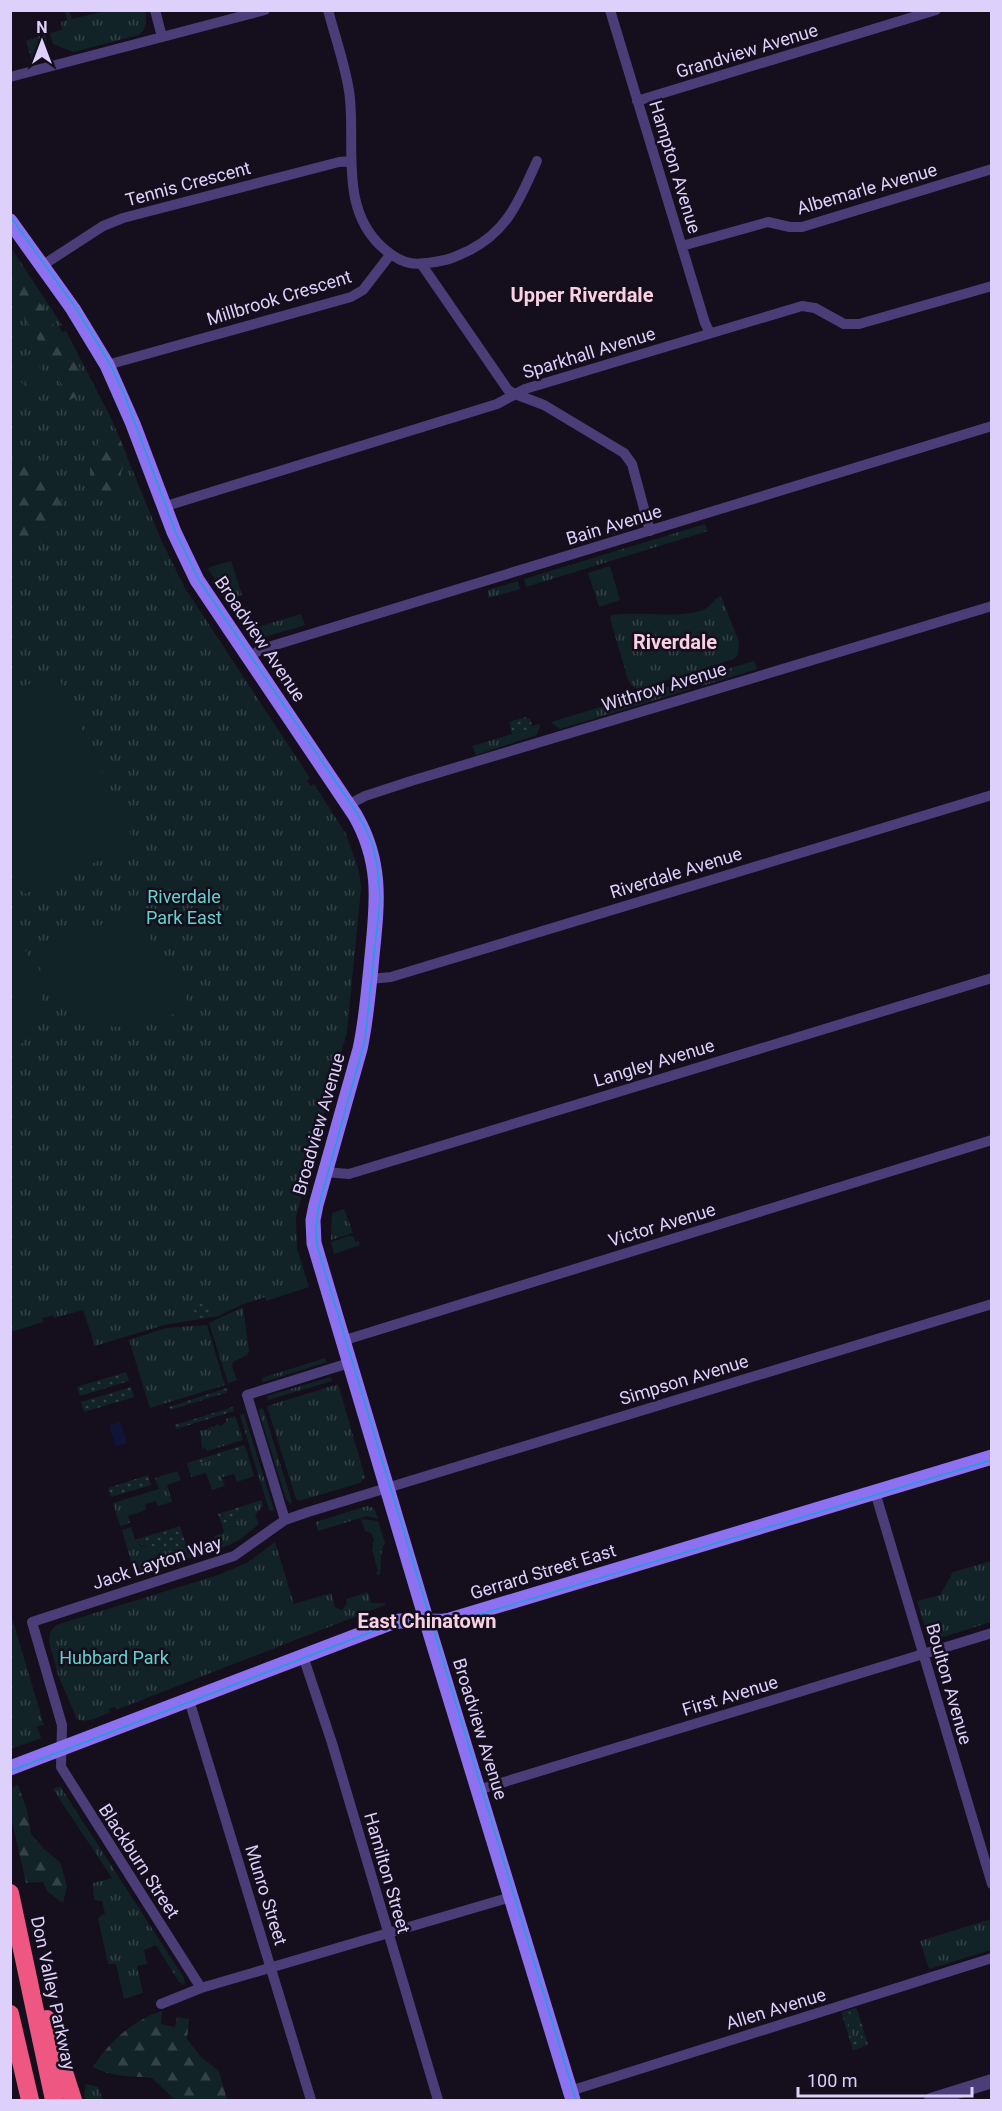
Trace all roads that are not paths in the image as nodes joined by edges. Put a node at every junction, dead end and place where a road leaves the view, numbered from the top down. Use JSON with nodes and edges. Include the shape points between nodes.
{"nodes":[{"id":1,"x":155,"y":10,"type":"edge"},
{"id":2,"x":265,"y":10,"type":"edge"},
{"id":3,"x":328,"y":10,"type":"edge"},
{"id":4,"x":610,"y":10,"type":"edge"},
{"id":5,"x":936,"y":10,"type":"edge"},
{"id":6,"x":162,"y":37,"type":"junction"},
{"id":7,"x":10,"y":77,"type":"edge"},
{"id":8,"x":637,"y":101,"type":"junction"},
{"id":9,"x":351,"y":161,"type":"junction"},
{"id":10,"x":537,"y":161,"type":"dead end"},
{"id":11,"x":992,"y":169,"type":"edge"},
{"id":12,"x":10,"y":221,"type":"edge"},
{"id":13,"x":682,"y":246,"type":"junction"},
{"id":14,"x":390,"y":255,"type":"junction"},
{"id":15,"x":43,"y":265,"type":"junction"},
{"id":16,"x":422,"y":265,"type":"junction"},
{"id":17,"x":992,"y":286,"type":"edge"},
{"id":18,"x":710,"y":333,"type":"junction"},
{"id":19,"x":108,"y":365,"type":"junction"},
{"id":20,"x":515,"y":394,"type":"junction"},
{"id":21,"x":992,"y":426,"type":"edge"},
{"id":22,"x":164,"y":507,"type":"junction"},
{"id":23,"x":651,"y":531,"type":"junction"},
{"id":24,"x":992,"y":606,"type":"edge"},
{"id":25,"x":248,"y":657,"type":"junction"},
{"id":26,"x":992,"y":795,"type":"edge"},
{"id":27,"x":348,"y":805,"type":"junction"},
{"id":28,"x":992,"y":978,"type":"edge"},
{"id":29,"x":370,"y":979,"type":"junction"},
{"id":30,"x":992,"y":1140,"type":"edge"},
{"id":31,"x":325,"y":1172,"type":"junction"},
{"id":32,"x":992,"y":1304,"type":"edge"},
{"id":33,"x":342,"y":1341,"type":"junction"},
{"id":34,"x":349,"y":1363,"type":"junction"},
{"id":35,"x":992,"y":1457,"type":"edge"},
{"id":36,"x":387,"y":1488,"type":"junction"},
{"id":37,"x":875,"y":1492,"type":"junction"},
{"id":38,"x":285,"y":1520,"type":"junction"},
{"id":39,"x":32,"y":1622,"type":"joint"},
{"id":40,"x":427,"y":1622,"type":"junction"},
{"id":41,"x":992,"y":1634,"type":"edge"},
{"id":42,"x":923,"y":1654,"type":"junction"},
{"id":43,"x":303,"y":1656,"type":"junction"},
{"id":44,"x":189,"y":1700,"type":"junction"},
{"id":45,"x":62,"y":1749,"type":"junction"},
{"id":46,"x":10,"y":1768,"type":"edge"},
{"id":47,"x":478,"y":1790,"type":"junction"},
{"id":48,"x":992,"y":1884,"type":"edge"},
{"id":49,"x":10,"y":1893,"type":"edge"},
{"id":50,"x":511,"y":1897,"type":"junction"},
{"id":51,"x":387,"y":1933,"type":"junction"},
{"id":52,"x":992,"y":1958,"type":"edge"},
{"id":53,"x":26,"y":1964,"type":"junction"},
{"id":54,"x":271,"y":1968,"type":"junction"},
{"id":55,"x":201,"y":1988,"type":"junction"},
{"id":56,"x":161,"y":2004,"type":"dead end"},
{"id":57,"x":10,"y":2013,"type":"edge"},
{"id":58,"x":992,"y":2081,"type":"edge"},
{"id":59,"x":572,"y":2096,"type":"edge"},
{"id":60,"x":30,"y":2100,"type":"edge"},
{"id":61,"x":54,"y":2100,"type":"edge"},
{"id":62,"x":73,"y":2100,"type":"edge"},
{"id":63,"x":311,"y":2100,"type":"edge"},
{"id":64,"x":438,"y":2100,"type":"edge"},
{"id":65,"x":931,"y":2100,"type":"edge"}],
"edges":[{"from":1,"to":6,"type":"street"},
{"from":2,"to":6,"type":"street"},
{"from":3,"to":9,"type":"street","via":[[350,97]]},
{"from":4,"to":8,"type":"street","name":"Hampton Avenue"},
{"from":5,"to":8,"type":"street","name":"Grandview Avenue"},
{"from":6,"to":7,"type":"street"},
{"from":8,"to":13,"type":"street","name":"Hampton Avenue"},
{"from":9,"to":14,"type":"street","via":[[360,218],[369,234]]},
{"from":9,"to":15,"type":"street","name":"Tennis Crescent","via":[[123,218],[103,226]]},
{"from":10,"to":16,"type":"street","via":[[516,206],[500,229],[478,246],[451,259]]},
{"from":11,"to":13,"type":"street","name":"Albemarle Avenue","via":[[802,227],[768,222]]},
{"from":12,"to":15,"type":"main road","name":"Broadview Avenue"},
{"from":13,"to":18,"type":"street","name":"Hampton Avenue"},
{"from":14,"to":16,"type":"street"},
{"from":14,"to":19,"type":"street","name":"Millbrook Crescent","via":[[363,291],[351,297]]},
{"from":15,"to":19,"type":"main road","name":"Broadview Avenue"},
{"from":16,"to":20,"type":"street","via":[[502,384]]},
{"from":17,"to":18,"type":"street","name":"Sparkhall Avenue","via":[[859,324],[840,323],[806,305]]},
{"from":18,"to":20,"type":"street","name":"Sparkhall Avenue"},
{"from":19,"to":22,"type":"main road","name":"Broadview Avenue"},
{"from":20,"to":22,"type":"street","name":"Sparkhall Avenue","via":[[497,404]]},
{"from":20,"to":23,"type":"street","via":[[544,405],[624,453],[632,464]]},
{"from":21,"to":23,"type":"street","name":"Bain Avenue"},
{"from":22,"to":25,"type":"main road","name":"Broadview Avenue","via":[[197,580]]},
{"from":23,"to":25,"type":"street","name":"Bain Avenue","via":[[262,649]]},
{"from":24,"to":27,"type":"street","name":"Withrow Avenue","via":[[411,781]]},
{"from":25,"to":27,"type":"main road","name":"Broadview Avenue"},
{"from":26,"to":29,"type":"street","name":"Riverdale Avenue","via":[[391,977]]},
{"from":27,"to":29,"type":"main road","name":"Broadview Avenue","via":[[361,825],[376,869]]},
{"from":28,"to":31,"type":"street","name":"Langley Avenue","via":[[349,1174]]},
{"from":29,"to":31,"type":"main road","name":"Broadview Avenue","via":[[360,1049]]},
{"from":30,"to":33,"type":"street","name":"Victor Avenue"},
{"from":31,"to":33,"type":"main road","name":"Broadview Avenue","via":[[314,1213],[313,1236]]},
{"from":32,"to":36,"type":"street","name":"Simpson Avenue"},
{"from":33,"to":34,"type":"main road","name":"Broadview Avenue"},
{"from":34,"to":36,"type":"main road","name":"Broadview Avenue"},
{"from":34,"to":38,"type":"street","via":[[247,1395]]},
{"from":35,"to":37,"type":"main road","name":"Gerrard Street East"},
{"from":36,"to":38,"type":"street","name":"Jack Layton Way"},
{"from":36,"to":40,"type":"main road","name":"Broadview Avenue"},
{"from":37,"to":40,"type":"main road","name":"Gerrard Street East","via":[[450,1620]]},
{"from":37,"to":42,"type":"street","name":"Boulton Avenue"},
{"from":38,"to":39,"type":"street","name":"Jack Layton Way","via":[[234,1556]]},
{"from":39,"to":45,"type":"street","name":"Blackburn Street","via":[[62,1725]]},
{"from":40,"to":43,"type":"main road","name":"Gerrard Street East","via":[[393,1622]]},
{"from":40,"to":47,"type":"main road","name":"Broadview Avenue"},
{"from":41,"to":42,"type":"street","name":"First Avenue"},
{"from":42,"to":47,"type":"street","name":"First Avenue"},
{"from":42,"to":48,"type":"street","name":"Boulton Avenue"},
{"from":43,"to":44,"type":"main road","name":"Gerrard Street East"},
{"from":43,"to":51,"type":"street","name":"Hamilton Street"},
{"from":44,"to":45,"type":"main road","name":"Gerrard Street East"},
{"from":44,"to":54,"type":"street","name":"Munro Street"},
{"from":45,"to":46,"type":"main road","name":"Gerrard Street East"},
{"from":45,"to":55,"type":"street","name":"Blackburn Street","via":[[61,1767],[66,1778]]},
{"from":47,"to":50,"type":"main road","name":"Broadview Avenue"},
{"from":49,"to":53,"type":"highway","name":"Don Valley Parkway"},
{"from":50,"to":51,"type":"street"},
{"from":50,"to":59,"type":"main road","name":"Broadview Avenue"},
{"from":51,"to":54,"type":"street"},
{"from":51,"to":64,"type":"street","name":"Hamilton Street"},
{"from":52,"to":59,"type":"street","name":"Allen Avenue"},
{"from":53,"to":61,"type":"highway","name":"Don Valley Parkway"},
{"from":53,"to":62,"type":"highway"},
{"from":54,"to":55,"type":"street"},
{"from":54,"to":63,"type":"street","name":"Munro Street"},
{"from":55,"to":56,"type":"street"},
{"from":57,"to":60,"type":"highway"},
{"from":58,"to":65,"type":"street"}]}
